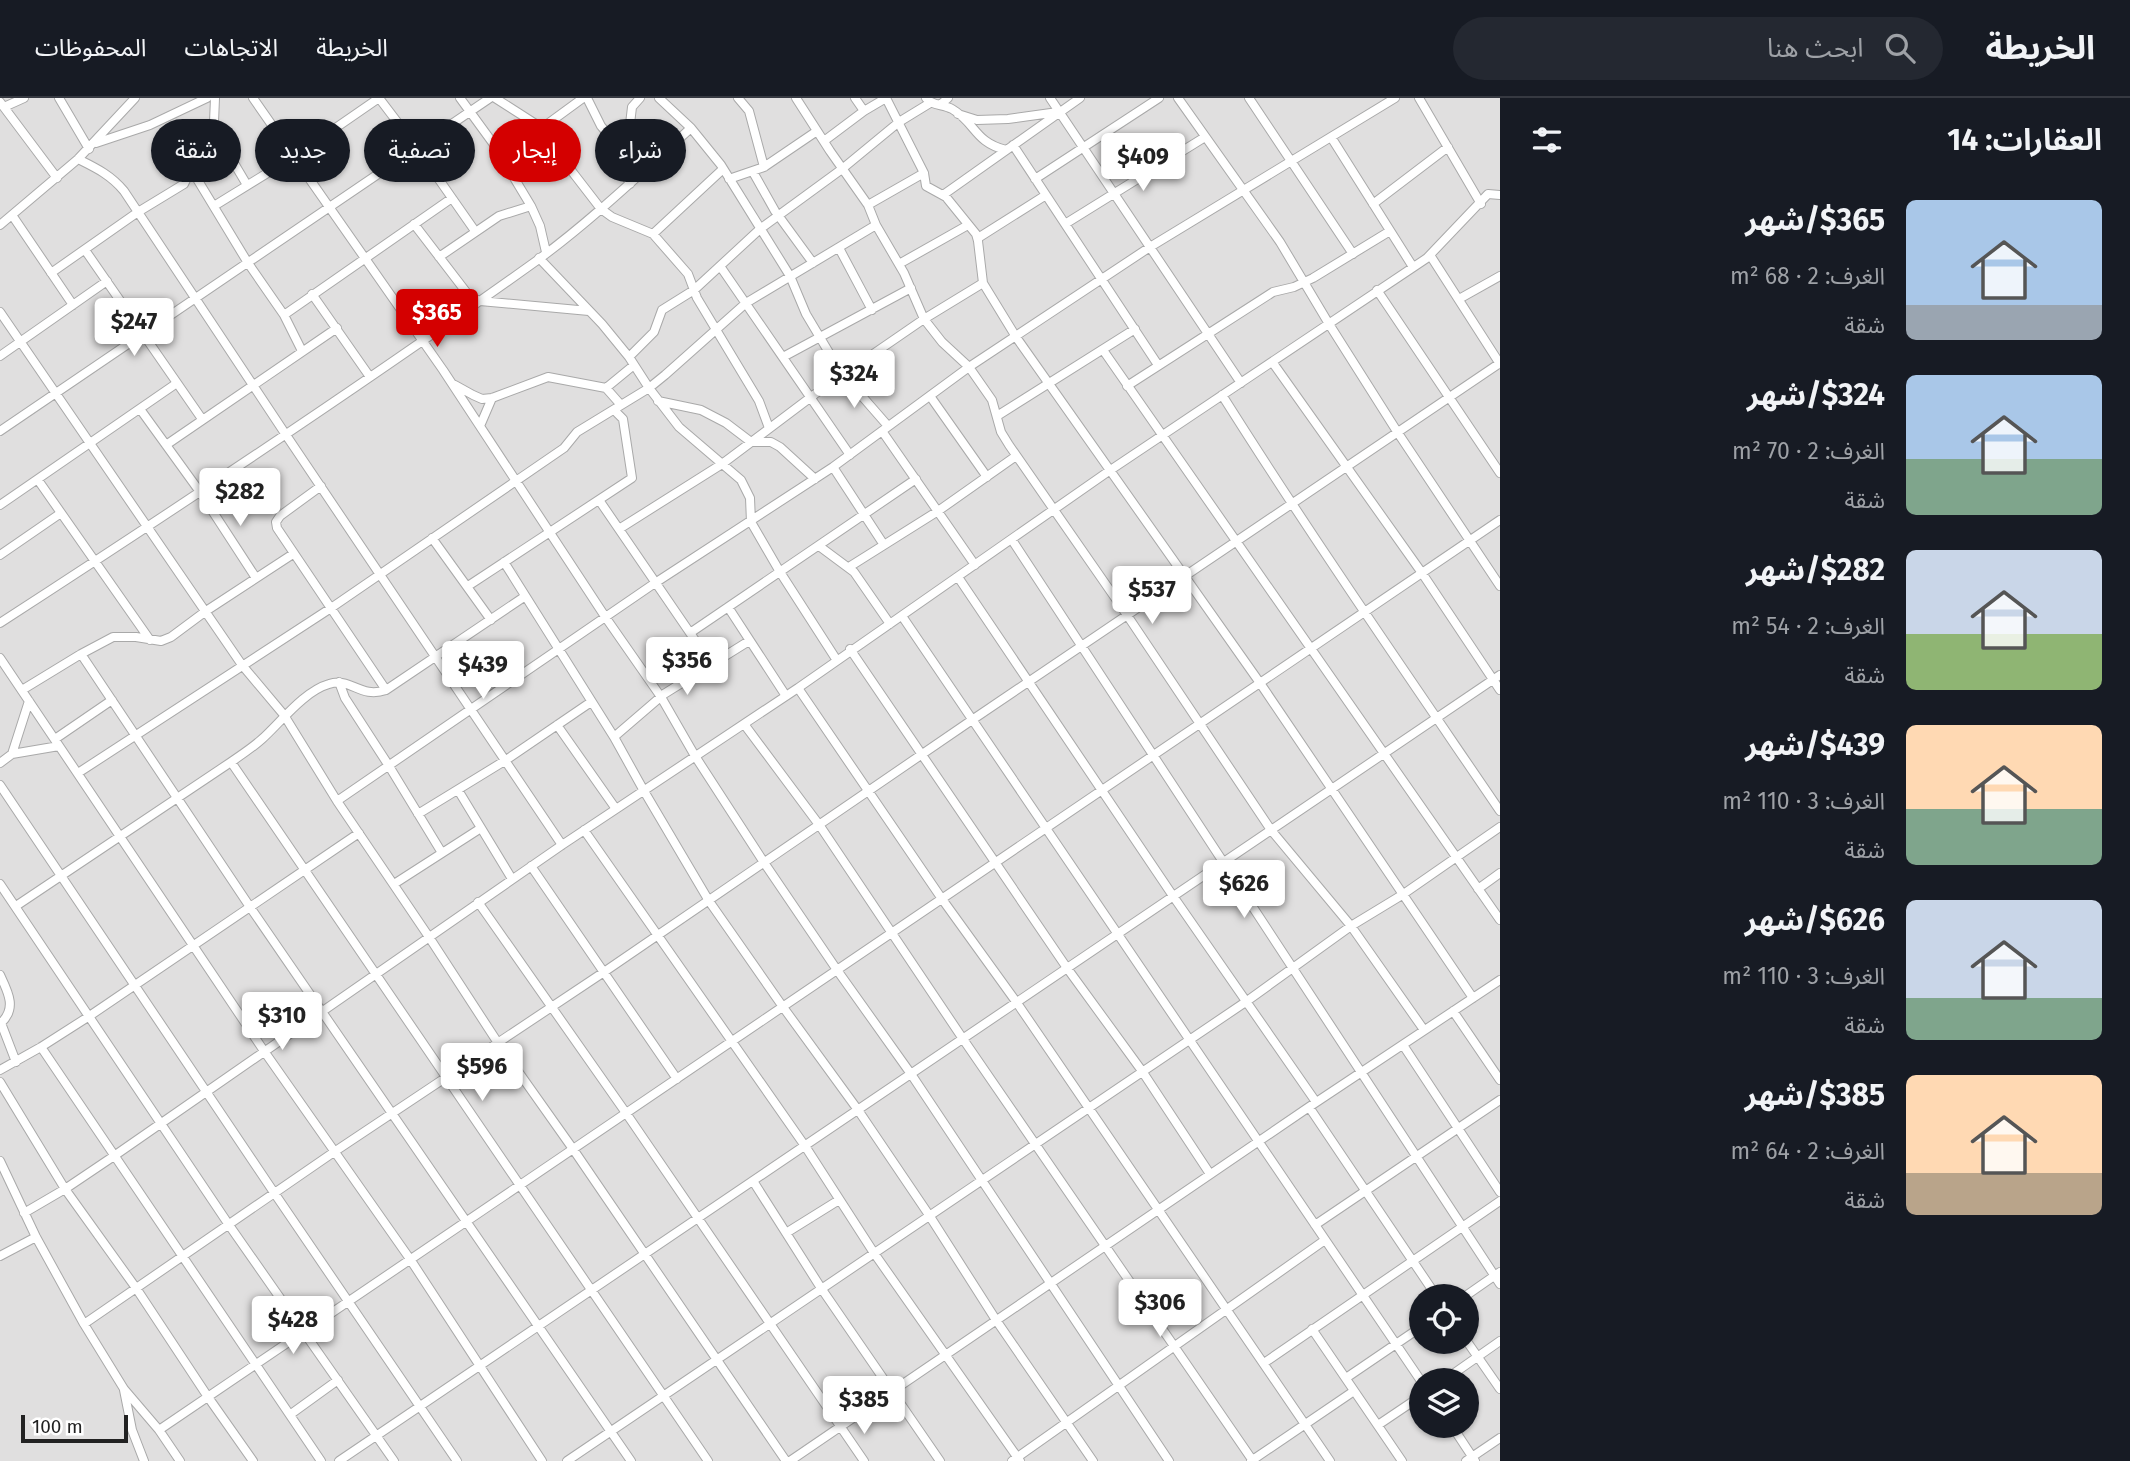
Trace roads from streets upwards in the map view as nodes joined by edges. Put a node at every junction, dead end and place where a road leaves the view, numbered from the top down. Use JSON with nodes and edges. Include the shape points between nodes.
{"nodes":[{"id":1,"x":24,"y":98,"type":"edge"},
{"id":2,"x":59,"y":98,"type":"edge"},
{"id":3,"x":135,"y":98,"type":"edge"},
{"id":4,"x":207,"y":98,"type":"edge"},
{"id":5,"x":215,"y":98,"type":"edge"},
{"id":6,"x":253,"y":98,"type":"edge"},
{"id":7,"x":378,"y":98,"type":"edge"},
{"id":8,"x":460,"y":98,"type":"edge"},
{"id":9,"x":493,"y":98,"type":"edge"},
{"id":10,"x":585,"y":98,"type":"edge"},
{"id":11,"x":640,"y":98,"type":"edge"},
{"id":12,"x":659,"y":98,"type":"edge"},
{"id":13,"x":738,"y":98,"type":"edge"},
{"id":14,"x":796,"y":98,"type":"edge"},
{"id":15,"x":855,"y":98,"type":"edge"},
{"id":16,"x":886,"y":98,"type":"edge"},
{"id":17,"x":948,"y":98,"type":"edge"},
{"id":18,"x":1050,"y":98,"type":"edge"},
{"id":19,"x":1080,"y":98,"type":"edge"},
{"id":20,"x":1159,"y":98,"type":"edge"},
{"id":21,"x":1178,"y":98,"type":"edge"},
{"id":22,"x":1249,"y":98,"type":"edge"},
{"id":23,"x":1395,"y":98,"type":"edge"},
{"id":24,"x":1419,"y":98,"type":"edge"},
{"id":25,"x":928,"y":101,"type":"edge"},
{"id":26,"x":2,"y":104,"type":"edge"},
{"id":27,"x":940,"y":105,"type":"junction"},
{"id":28,"x":864,"y":111,"type":"junction"},
{"id":29,"x":1059,"y":111,"type":"junction"},
{"id":30,"x":470,"y":112,"type":"junction"},
{"id":31,"x":958,"y":114,"type":"junction"},
{"id":32,"x":214,"y":119,"type":"edge"},
{"id":33,"x":268,"y":119,"type":"edge"},
{"id":34,"x":348,"y":119,"type":"edge"},
{"id":35,"x":394,"y":119,"type":"edge"},
{"id":36,"x":460,"y":119,"type":"edge"},
{"id":37,"x":527,"y":119,"type":"edge"},
{"id":38,"x":555,"y":119,"type":"edge"},
{"id":39,"x":597,"y":119,"type":"edge"},
{"id":40,"x":631,"y":119,"type":"edge"},
{"id":41,"x":899,"y":122,"type":"junction"},
{"id":42,"x":691,"y":128,"type":"junction"},
{"id":43,"x":817,"y":131,"type":"junction"},
{"id":44,"x":1205,"y":137,"type":"junction"},
{"id":45,"x":1331,"y":137,"type":"junction"},
{"id":46,"x":824,"y":141,"type":"junction"},
{"id":47,"x":91,"y":146,"type":"junction"},
{"id":48,"x":1010,"y":147,"type":"junction"},
{"id":49,"x":1083,"y":147,"type":"junction"},
{"id":50,"x":1448,"y":147,"type":"junction"},
{"id":51,"x":78,"y":159,"type":"junction"},
{"id":52,"x":1290,"y":162,"type":"junction"},
{"id":53,"x":764,"y":167,"type":"junction"},
{"id":54,"x":723,"y":169,"type":"junction"},
{"id":55,"x":842,"y":169,"type":"junction"},
{"id":56,"x":753,"y":172,"type":"junction"},
{"id":57,"x":924,"y":173,"type":"junction"},
{"id":58,"x":241,"y":175,"type":"edge"},
{"id":59,"x":57,"y":178,"type":"junction"},
{"id":60,"x":729,"y":179,"type":"junction"},
{"id":61,"x":1035,"y":179,"type":"junction"},
{"id":62,"x":255,"y":180,"type":"edge"},
{"id":63,"x":185,"y":182,"type":"edge"},
{"id":64,"x":199,"y":182,"type":"edge"},
{"id":65,"x":313,"y":182,"type":"edge"},
{"id":66,"x":366,"y":182,"type":"edge"},
{"id":67,"x":441,"y":182,"type":"edge"},
{"id":68,"x":580,"y":182,"type":"edge"},
{"id":69,"x":630,"y":184,"type":"joint"},
{"id":70,"x":247,"y":185,"type":"junction"},
{"id":71,"x":1244,"y":190,"type":"junction"},
{"id":72,"x":1114,"y":194,"type":"junction"},
{"id":73,"x":943,"y":195,"type":"junction"},
{"id":74,"x":1046,"y":195,"type":"junction"},
{"id":75,"x":1500,"y":195,"type":"edge"},
{"id":76,"x":452,"y":198,"type":"junction"},
{"id":77,"x":1373,"y":204,"type":"junction"},
{"id":78,"x":1480,"y":204,"type":"junction"},
{"id":79,"x":869,"y":205,"type":"junction"},
{"id":80,"x":214,"y":206,"type":"junction"},
{"id":81,"x":330,"y":206,"type":"junction"},
{"id":82,"x":531,"y":206,"type":"junction"},
{"id":83,"x":601,"y":209,"type":"junction"},
{"id":84,"x":138,"y":212,"type":"junction"},
{"id":85,"x":12,"y":215,"type":"junction"},
{"id":86,"x":778,"y":215,"type":"junction"},
{"id":87,"x":414,"y":224,"type":"junction"},
{"id":88,"x":1065,"y":224,"type":"junction"},
{"id":89,"x":0,"y":225,"type":"edge"},
{"id":90,"x":876,"y":225,"type":"junction"},
{"id":91,"x":968,"y":225,"type":"junction"},
{"id":92,"x":760,"y":229,"type":"junction"},
{"id":93,"x":475,"y":231,"type":"junction"},
{"id":94,"x":1390,"y":231,"type":"junction"},
{"id":95,"x":653,"y":234,"type":"junction"},
{"id":96,"x":978,"y":238,"type":"junction"},
{"id":97,"x":1150,"y":247,"type":"junction"},
{"id":98,"x":839,"y":248,"type":"junction"},
{"id":99,"x":85,"y":250,"type":"junction"},
{"id":100,"x":546,"y":252,"type":"junction"},
{"id":101,"x":1353,"y":254,"type":"junction"},
{"id":102,"x":1430,"y":255,"type":"junction"},
{"id":103,"x":366,"y":257,"type":"junction"},
{"id":104,"x":439,"y":257,"type":"junction"},
{"id":105,"x":539,"y":258,"type":"junction"},
{"id":106,"x":248,"y":263,"type":"junction"},
{"id":107,"x":813,"y":263,"type":"junction"},
{"id":108,"x":899,"y":264,"type":"junction"},
{"id":109,"x":720,"y":266,"type":"junction"},
{"id":110,"x":1413,"y":267,"type":"junction"},
{"id":111,"x":51,"y":273,"type":"junction"},
{"id":112,"x":790,"y":276,"type":"junction"},
{"id":113,"x":1500,"y":276,"type":"edge"},
{"id":114,"x":1102,"y":279,"type":"junction"},
{"id":115,"x":107,"y":281,"type":"junction"},
{"id":116,"x":983,"y":283,"type":"junction"},
{"id":117,"x":1304,"y":283,"type":"junction"},
{"id":118,"x":911,"y":288,"type":"junction"},
{"id":119,"x":694,"y":290,"type":"junction"},
{"id":120,"x":1377,"y":290,"type":"junction"},
{"id":121,"x":312,"y":294,"type":"junction"},
{"id":122,"x":196,"y":299,"type":"junction"},
{"id":123,"x":1460,"y":299,"type":"junction"},
{"id":124,"x":480,"y":301,"type":"junction"},
{"id":125,"x":746,"y":303,"type":"junction"},
{"id":126,"x":73,"y":305,"type":"junction"},
{"id":127,"x":872,"y":310,"type":"junction"},
{"id":128,"x":589,"y":311,"type":"junction"},
{"id":129,"x":0,"y":312,"type":"edge"},
{"id":130,"x":284,"y":315,"type":"junction"},
{"id":131,"x":924,"y":319,"type":"junction"},
{"id":132,"x":1329,"y":324,"type":"junction"},
{"id":133,"x":337,"y":328,"type":"junction"},
{"id":134,"x":1135,"y":329,"type":"junction"},
{"id":135,"x":717,"y":330,"type":"junction"},
{"id":136,"x":1208,"y":334,"type":"junction"},
{"id":137,"x":144,"y":335,"type":"junction"},
{"id":138,"x":1016,"y":337,"type":"junction"},
{"id":139,"x":819,"y":338,"type":"junction"},
{"id":140,"x":423,"y":341,"type":"junction"},
{"id":141,"x":21,"y":342,"type":"junction"},
{"id":142,"x":1103,"y":350,"type":"junction"},
{"id":143,"x":302,"y":351,"type":"junction"},
{"id":144,"x":0,"y":356,"type":"edge"},
{"id":145,"x":783,"y":356,"type":"junction"},
{"id":146,"x":629,"y":357,"type":"junction"},
{"id":147,"x":1273,"y":363,"type":"junction"},
{"id":148,"x":1500,"y":364,"type":"edge"},
{"id":149,"x":634,"y":365,"type":"junction"},
{"id":150,"x":1158,"y":365,"type":"junction"},
{"id":151,"x":969,"y":367,"type":"junction"},
{"id":152,"x":843,"y":375,"type":"junction"},
{"id":153,"x":370,"y":376,"type":"junction"},
{"id":154,"x":451,"y":382,"type":"junction"},
{"id":155,"x":177,"y":383,"type":"junction"},
{"id":156,"x":1241,"y":383,"type":"junction"},
{"id":157,"x":252,"y":384,"type":"junction"},
{"id":158,"x":1049,"y":385,"type":"junction"},
{"id":159,"x":1127,"y":386,"type":"junction"},
{"id":160,"x":606,"y":388,"type":"junction"},
{"id":161,"x":649,"y":388,"type":"junction"},
{"id":162,"x":57,"y":394,"type":"junction"},
{"id":163,"x":1222,"y":395,"type":"junction"},
{"id":164,"x":930,"y":396,"type":"junction"},
{"id":165,"x":811,"y":397,"type":"junction"},
{"id":166,"x":492,"y":398,"type":"junction"},
{"id":167,"x":1448,"y":398,"type":"junction"},
{"id":168,"x":658,"y":401,"type":"junction"},
{"id":169,"x":140,"y":409,"type":"junction"},
{"id":170,"x":619,"y":409,"type":"junction"},
{"id":171,"x":998,"y":416,"type":"junction"},
{"id":172,"x":202,"y":419,"type":"junction"},
{"id":173,"x":480,"y":426,"type":"junction"},
{"id":174,"x":769,"y":428,"type":"junction"},
{"id":175,"x":885,"y":428,"type":"junction"},
{"id":176,"x":0,"y":430,"type":"edge"},
{"id":177,"x":1398,"y":433,"type":"junction"},
{"id":178,"x":286,"y":435,"type":"junction"},
{"id":179,"x":1162,"y":435,"type":"junction"},
{"id":180,"x":751,"y":442,"type":"junction"},
{"id":181,"x":91,"y":443,"type":"junction"},
{"id":182,"x":166,"y":445,"type":"junction"},
{"id":183,"x":850,"y":455,"type":"junction"},
{"id":184,"x":1016,"y":456,"type":"junction"},
{"id":185,"x":722,"y":464,"type":"junction"},
{"id":186,"x":833,"y":467,"type":"junction"},
{"id":187,"x":1347,"y":467,"type":"junction"},
{"id":188,"x":1109,"y":471,"type":"junction"},
{"id":189,"x":1500,"y":473,"type":"edge"},
{"id":190,"x":987,"y":477,"type":"junction"},
{"id":191,"x":815,"y":479,"type":"junction"},
{"id":192,"x":916,"y":479,"type":"junction"},
{"id":193,"x":38,"y":480,"type":"junction"},
{"id":194,"x":516,"y":481,"type":"junction"},
{"id":195,"x":321,"y":486,"type":"junction"},
{"id":196,"x":200,"y":492,"type":"junction"},
{"id":197,"x":599,"y":500,"type":"junction"},
{"id":198,"x":0,"y":505,"type":"edge"},
{"id":199,"x":1292,"y":506,"type":"junction"},
{"id":200,"x":1053,"y":509,"type":"junction"},
{"id":201,"x":938,"y":511,"type":"junction"},
{"id":202,"x":61,"y":513,"type":"junction"},
{"id":203,"x":864,"y":514,"type":"junction"},
{"id":204,"x":1500,"y":520,"type":"edge"},
{"id":205,"x":751,"y":522,"type":"junction"},
{"id":206,"x":149,"y":527,"type":"junction"},
{"id":207,"x":619,"y":529,"type":"junction"},
{"id":208,"x":550,"y":531,"type":"junction"},
{"id":209,"x":432,"y":538,"type":"junction"},
{"id":210,"x":1012,"y":540,"type":"junction"},
{"id":211,"x":0,"y":541,"type":"edge"},
{"id":212,"x":1469,"y":541,"type":"junction"},
{"id":213,"x":1238,"y":542,"type":"junction"},
{"id":214,"x":884,"y":545,"type":"junction"},
{"id":215,"x":819,"y":546,"type":"junction"},
{"id":216,"x":3,"y":553,"type":"edge"},
{"id":217,"x":293,"y":554,"type":"junction"},
{"id":218,"x":95,"y":561,"type":"junction"},
{"id":219,"x":504,"y":562,"type":"junction"},
{"id":220,"x":975,"y":565,"type":"junction"},
{"id":221,"x":849,"y":567,"type":"junction"},
{"id":222,"x":780,"y":572,"type":"junction"},
{"id":223,"x":380,"y":573,"type":"junction"},
{"id":224,"x":1422,"y":573,"type":"junction"},
{"id":225,"x":958,"y":577,"type":"junction"},
{"id":226,"x":1185,"y":577,"type":"junction"},
{"id":227,"x":256,"y":578,"type":"junction"},
{"id":228,"x":655,"y":583,"type":"junction"},
{"id":229,"x":468,"y":586,"type":"junction"},
{"id":230,"x":1500,"y":586,"type":"edge"},
{"id":231,"x":524,"y":597,"type":"junction"},
{"id":232,"x":728,"y":607,"type":"junction"},
{"id":233,"x":331,"y":608,"type":"junction"},
{"id":234,"x":206,"y":611,"type":"junction"},
{"id":235,"x":1363,"y":613,"type":"junction"},
{"id":236,"x":1127,"y":615,"type":"junction"},
{"id":237,"x":902,"y":616,"type":"junction"},
{"id":238,"x":606,"y":618,"type":"junction"},
{"id":239,"x":491,"y":620,"type":"junction"},
{"id":240,"x":0,"y":623,"type":"edge"},
{"id":241,"x":890,"y":624,"type":"junction"},
{"id":242,"x":690,"y":633,"type":"junction"},
{"id":243,"x":150,"y":640,"type":"junction"},
{"id":244,"x":749,"y":641,"type":"junction"},
{"id":245,"x":1082,"y":646,"type":"junction"},
{"id":246,"x":1312,"y":648,"type":"junction"},
{"id":247,"x":559,"y":649,"type":"junction"},
{"id":248,"x":850,"y":649,"type":"junction"},
{"id":249,"x":81,"y":654,"type":"junction"},
{"id":250,"x":436,"y":656,"type":"junction"},
{"id":251,"x":0,"y":658,"type":"edge"},
{"id":252,"x":836,"y":659,"type":"junction"},
{"id":253,"x":243,"y":665,"type":"junction"},
{"id":254,"x":712,"y":665,"type":"junction"},
{"id":255,"x":1496,"y":678,"type":"edge"},
{"id":256,"x":339,"y":682,"type":"junction"},
{"id":257,"x":1029,"y":682,"type":"junction"},
{"id":258,"x":1260,"y":683,"type":"junction"},
{"id":259,"x":798,"y":688,"type":"junction"},
{"id":260,"x":22,"y":690,"type":"junction"},
{"id":261,"x":386,"y":690,"type":"junction"},
{"id":262,"x":1500,"y":690,"type":"edge"},
{"id":263,"x":786,"y":695,"type":"junction"},
{"id":264,"x":661,"y":697,"type":"junction"},
{"id":265,"x":112,"y":700,"type":"junction"},
{"id":266,"x":29,"y":701,"type":"junction"},
{"id":267,"x":591,"y":702,"type":"junction"},
{"id":268,"x":472,"y":709,"type":"junction"},
{"id":269,"x":284,"y":716,"type":"junction"},
{"id":270,"x":1437,"y":718,"type":"junction"},
{"id":271,"x":972,"y":720,"type":"junction"},
{"id":272,"x":1200,"y":722,"type":"junction"},
{"id":273,"x":744,"y":724,"type":"junction"},
{"id":274,"x":557,"y":725,"type":"junction"},
{"id":275,"x":136,"y":736,"type":"junction"},
{"id":276,"x":614,"y":737,"type":"junction"},
{"id":277,"x":57,"y":742,"type":"junction"},
{"id":278,"x":12,"y":754,"type":"junction"},
{"id":279,"x":1385,"y":754,"type":"junction"},
{"id":280,"x":922,"y":755,"type":"junction"},
{"id":281,"x":695,"y":756,"type":"junction"},
{"id":282,"x":1153,"y":756,"type":"junction"},
{"id":283,"x":506,"y":760,"type":"junction"},
{"id":284,"x":231,"y":762,"type":"junction"},
{"id":285,"x":0,"y":763,"type":"edge"},
{"id":286,"x":389,"y":765,"type":"junction"},
{"id":287,"x":78,"y":774,"type":"junction"},
{"id":288,"x":0,"y":785,"type":"edge"},
{"id":289,"x":458,"y":790,"type":"junction"},
{"id":290,"x":1102,"y":790,"type":"junction"},
{"id":291,"x":1331,"y":790,"type":"junction"},
{"id":292,"x":643,"y":791,"type":"junction"},
{"id":293,"x":868,"y":791,"type":"junction"},
{"id":294,"x":177,"y":797,"type":"junction"},
{"id":295,"x":337,"y":801,"type":"junction"},
{"id":296,"x":616,"y":809,"type":"junction"},
{"id":297,"x":1500,"y":811,"type":"edge"},
{"id":298,"x":418,"y":814,"type":"junction"},
{"id":299,"x":820,"y":826,"type":"junction"},
{"id":300,"x":1500,"y":827,"type":"edge"},
{"id":301,"x":481,"y":828,"type":"junction"},
{"id":302,"x":1046,"y":828,"type":"junction"},
{"id":303,"x":584,"y":830,"type":"junction"},
{"id":304,"x":1271,"y":830,"type":"junction"},
{"id":305,"x":359,"y":833,"type":"junction"},
{"id":306,"x":120,"y":836,"type":"junction"},
{"id":307,"x":562,"y":845,"type":"junction"},
{"id":308,"x":442,"y":853,"type":"junction"},
{"id":309,"x":1456,"y":858,"type":"junction"},
{"id":310,"x":765,"y":863,"type":"junction"},
{"id":311,"x":995,"y":863,"type":"junction"},
{"id":312,"x":1223,"y":863,"type":"junction"},
{"id":313,"x":531,"y":866,"type":"junction"},
{"id":314,"x":305,"y":870,"type":"junction"},
{"id":315,"x":1500,"y":873,"type":"edge"},
{"id":316,"x":62,"y":876,"type":"junction"},
{"id":317,"x":512,"y":879,"type":"junction"},
{"id":318,"x":0,"y":884,"type":"edge"},
{"id":319,"x":394,"y":884,"type":"junction"},
{"id":320,"x":1478,"y":889,"type":"junction"},
{"id":321,"x":1402,"y":895,"type":"junction"},
{"id":322,"x":4,"y":896,"type":"edge"},
{"id":323,"x":1174,"y":896,"type":"junction"},
{"id":324,"x":942,"y":899,"type":"junction"},
{"id":325,"x":709,"y":901,"type":"junction"},
{"id":326,"x":478,"y":902,"type":"junction"},
{"id":327,"x":16,"y":906,"type":"junction"},
{"id":328,"x":250,"y":907,"type":"junction"},
{"id":329,"x":1500,"y":920,"type":"edge"},
{"id":330,"x":1351,"y":926,"type":"junction"},
{"id":331,"x":893,"y":932,"type":"junction"},
{"id":332,"x":1117,"y":934,"type":"junction"},
{"id":333,"x":657,"y":936,"type":"junction"},
{"id":334,"x":429,"y":937,"type":"junction"},
{"id":335,"x":194,"y":946,"type":"junction"},
{"id":336,"x":1067,"y":968,"type":"junction"},
{"id":337,"x":1293,"y":968,"type":"junction"},
{"id":338,"x":836,"y":970,"type":"junction"},
{"id":339,"x":604,"y":972,"type":"junction"},
{"id":340,"x":375,"y":974,"type":"junction"},
{"id":341,"x":0,"y":975,"type":"edge"},
{"id":342,"x":1500,"y":980,"type":"edge"},
{"id":343,"x":135,"y":985,"type":"junction"},
{"id":344,"x":1473,"y":998,"type":"junction"},
{"id":345,"x":1247,"y":1001,"type":"junction"},
{"id":346,"x":1017,"y":1003,"type":"junction"},
{"id":347,"x":783,"y":1007,"type":"junction"},
{"id":348,"x":551,"y":1008,"type":"junction"},
{"id":349,"x":322,"y":1011,"type":"junction"},
{"id":350,"x":1453,"y":1012,"type":"junction"},
{"id":351,"x":88,"y":1017,"type":"junction"},
{"id":352,"x":1,"y":1023,"type":"edge"},
{"id":353,"x":1424,"y":1031,"type":"junction"},
{"id":354,"x":963,"y":1039,"type":"junction"},
{"id":355,"x":1189,"y":1039,"type":"junction"},
{"id":356,"x":732,"y":1041,"type":"junction"},
{"id":357,"x":498,"y":1043,"type":"junction"},
{"id":358,"x":1402,"y":1045,"type":"junction"},
{"id":359,"x":41,"y":1047,"type":"junction"},
{"id":360,"x":264,"y":1051,"type":"junction"},
{"id":361,"x":16,"y":1062,"type":"junction"},
{"id":362,"x":0,"y":1070,"type":"edge"},
{"id":363,"x":1142,"y":1071,"type":"junction"},
{"id":364,"x":1361,"y":1072,"type":"junction"},
{"id":365,"x":911,"y":1074,"type":"junction"},
{"id":366,"x":447,"y":1077,"type":"junction"},
{"id":367,"x":677,"y":1079,"type":"junction"},
{"id":368,"x":1500,"y":1080,"type":"edge"},
{"id":369,"x":0,"y":1082,"type":"edge"},
{"id":370,"x":206,"y":1091,"type":"junction"},
{"id":371,"x":1500,"y":1100,"type":"edge"},
{"id":372,"x":1313,"y":1105,"type":"junction"},
{"id":373,"x":1088,"y":1107,"type":"junction"},
{"id":374,"x":858,"y":1110,"type":"junction"},
{"id":375,"x":626,"y":1113,"type":"junction"},
{"id":376,"x":392,"y":1114,"type":"junction"},
{"id":377,"x":161,"y":1123,"type":"junction"},
{"id":378,"x":1458,"y":1129,"type":"junction"},
{"id":379,"x":1259,"y":1143,"type":"junction"},
{"id":380,"x":1034,"y":1144,"type":"junction"},
{"id":381,"x":805,"y":1146,"type":"junction"},
{"id":382,"x":573,"y":1149,"type":"junction"},
{"id":383,"x":334,"y":1152,"type":"junction"},
{"id":384,"x":114,"y":1156,"type":"junction"},
{"id":385,"x":1417,"y":1157,"type":"junction"},
{"id":386,"x":1,"y":1164,"type":"edge"},
{"id":387,"x":1210,"y":1174,"type":"junction"},
{"id":388,"x":981,"y":1180,"type":"junction"},
{"id":389,"x":753,"y":1181,"type":"junction"},
{"id":390,"x":519,"y":1186,"type":"junction"},
{"id":391,"x":65,"y":1189,"type":"junction"},
{"id":392,"x":1366,"y":1191,"type":"junction"},
{"id":393,"x":1500,"y":1192,"type":"edge"},
{"id":394,"x":275,"y":1194,"type":"junction"},
{"id":395,"x":839,"y":1200,"type":"junction"},
{"id":396,"x":1500,"y":1200,"type":"edge"},
{"id":397,"x":1158,"y":1210,"type":"junction"},
{"id":398,"x":24,"y":1213,"type":"junction"},
{"id":399,"x":929,"y":1215,"type":"junction"},
{"id":400,"x":697,"y":1219,"type":"junction"},
{"id":401,"x":467,"y":1221,"type":"junction"},
{"id":402,"x":229,"y":1225,"type":"junction"},
{"id":403,"x":1315,"y":1225,"type":"junction"},
{"id":404,"x":1462,"y":1226,"type":"junction"},
{"id":405,"x":786,"y":1233,"type":"junction"},
{"id":406,"x":36,"y":1237,"type":"junction"},
{"id":407,"x":1325,"y":1240,"type":"junction"},
{"id":408,"x":1106,"y":1246,"type":"junction"},
{"id":409,"x":874,"y":1253,"type":"junction"},
{"id":410,"x":645,"y":1254,"type":"junction"},
{"id":411,"x":0,"y":1256,"type":"edge"},
{"id":412,"x":182,"y":1257,"type":"junction"},
{"id":413,"x":410,"y":1259,"type":"junction"},
{"id":414,"x":1413,"y":1260,"type":"junction"},
{"id":415,"x":1497,"y":1274,"type":"edge"},
{"id":416,"x":1051,"y":1283,"type":"junction"},
{"id":417,"x":1429,"y":1284,"type":"edge"},
{"id":418,"x":1500,"y":1284,"type":"edge"},
{"id":419,"x":1479,"y":1287,"type":"edge"},
{"id":420,"x":821,"y":1288,"type":"junction"},
{"id":421,"x":136,"y":1289,"type":"junction"},
{"id":422,"x":592,"y":1290,"type":"junction"},
{"id":423,"x":1362,"y":1295,"type":"junction"},
{"id":424,"x":349,"y":1301,"type":"junction"},
{"id":425,"x":1226,"y":1310,"type":"junction"},
{"id":426,"x":996,"y":1320,"type":"junction"},
{"id":427,"x":770,"y":1323,"type":"junction"},
{"id":428,"x":83,"y":1324,"type":"junction"},
{"id":429,"x":538,"y":1326,"type":"junction"},
{"id":430,"x":1312,"y":1329,"type":"junction"},
{"id":431,"x":304,"y":1331,"type":"junction"},
{"id":432,"x":1409,"y":1335,"type":"edge"},
{"id":433,"x":1500,"y":1341,"type":"edge"},
{"id":434,"x":1396,"y":1344,"type":"junction"},
{"id":435,"x":1174,"y":1346,"type":"junction"},
{"id":436,"x":946,"y":1354,"type":"junction"},
{"id":437,"x":1476,"y":1354,"type":"edge"},
{"id":438,"x":1478,"y":1357,"type":"junction"},
{"id":439,"x":716,"y":1360,"type":"junction"},
{"id":440,"x":1264,"y":1363,"type":"junction"},
{"id":441,"x":255,"y":1364,"type":"junction"},
{"id":442,"x":480,"y":1366,"type":"junction"},
{"id":443,"x":1412,"y":1368,"type":"edge"},
{"id":444,"x":1462,"y":1368,"type":"edge"},
{"id":445,"x":1346,"y":1378,"type":"junction"},
{"id":446,"x":338,"y":1380,"type":"junction"},
{"id":447,"x":1118,"y":1386,"type":"junction"},
{"id":448,"x":124,"y":1389,"type":"junction"},
{"id":449,"x":1500,"y":1389,"type":"edge"},
{"id":450,"x":1354,"y":1391,"type":"junction"},
{"id":451,"x":891,"y":1392,"type":"junction"},
{"id":452,"x":663,"y":1396,"type":"junction"},
{"id":453,"x":208,"y":1397,"type":"junction"},
{"id":454,"x":1409,"y":1404,"type":"edge"},
{"id":455,"x":420,"y":1405,"type":"junction"},
{"id":456,"x":290,"y":1414,"type":"junction"},
{"id":457,"x":1066,"y":1422,"type":"junction"},
{"id":458,"x":1306,"y":1424,"type":"junction"},
{"id":459,"x":1378,"y":1425,"type":"junction"},
{"id":460,"x":841,"y":1427,"type":"junction"},
{"id":461,"x":159,"y":1430,"type":"junction"},
{"id":462,"x":610,"y":1432,"type":"junction"},
{"id":463,"x":378,"y":1436,"type":"junction"},
{"id":464,"x":1459,"y":1438,"type":"edge"},
{"id":465,"x":1500,"y":1438,"type":"edge"},
{"id":466,"x":1016,"y":1460,"type":"edge"},
{"id":467,"x":1471,"y":1460,"type":"edge"},
{"id":468,"x":144,"y":1461,"type":"edge"},
{"id":469,"x":180,"y":1461,"type":"edge"},
{"id":470,"x":253,"y":1461,"type":"edge"},
{"id":471,"x":321,"y":1461,"type":"edge"},
{"id":472,"x":339,"y":1461,"type":"edge"},
{"id":473,"x":394,"y":1461,"type":"edge"},
{"id":474,"x":457,"y":1461,"type":"edge"},
{"id":475,"x":542,"y":1461,"type":"edge"},
{"id":476,"x":568,"y":1461,"type":"edge"},
{"id":477,"x":631,"y":1461,"type":"edge"},
{"id":478,"x":708,"y":1461,"type":"edge"},
{"id":479,"x":788,"y":1461,"type":"edge"},
{"id":480,"x":864,"y":1461,"type":"edge"},
{"id":481,"x":940,"y":1461,"type":"edge"},
{"id":482,"x":1093,"y":1461,"type":"edge"},
{"id":483,"x":1169,"y":1461,"type":"edge"},
{"id":484,"x":1252,"y":1461,"type":"edge"},
{"id":485,"x":1330,"y":1461,"type":"edge"},
{"id":486,"x":1402,"y":1461,"type":"edge"}],
"edges":[{"from":1,"to":26,"type":"street"},
{"from":2,"to":47,"type":"street"},
{"from":3,"to":47,"type":"street"},
{"from":4,"to":47,"type":"street"},
{"from":5,"to":32,"type":"street"},
{"from":6,"to":33,"type":"street"},
{"from":7,"to":34,"type":"street"},
{"from":7,"to":35,"type":"street"},
{"from":8,"to":30,"type":"street"},
{"from":9,"to":30,"type":"street"},
{"from":9,"to":37,"type":"street"},
{"from":10,"to":38,"type":"street"},
{"from":10,"to":39,"type":"street"},
{"from":11,"to":40,"type":"street","via":[[632,107]]},
{"from":12,"to":42,"type":"street"},
{"from":13,"to":53,"type":"street","via":[[749,111]]},
{"from":14,"to":43,"type":"street"},
{"from":15,"to":28,"type":"street"},
{"from":16,"to":28,"type":"street"},
{"from":16,"to":41,"type":"street"},
{"from":17,"to":27,"type":"street"},
{"from":18,"to":29,"type":"street"},
{"from":19,"to":29,"type":"street"},
{"from":20,"to":49,"type":"street"},
{"from":21,"to":44,"type":"street"},
{"from":22,"to":52,"type":"street"},
{"from":23,"to":45,"type":"street"},
{"from":24,"to":50,"type":"street"},
{"from":25,"to":27,"type":"street"},
{"from":25,"to":41,"type":"street"},
{"from":26,"to":59,"type":"street"},
{"from":27,"to":31,"type":"street"},
{"from":28,"to":46,"type":"street"},
{"from":29,"to":31,"type":"street","via":[[977,120]]},
{"from":29,"to":48,"type":"street"},
{"from":29,"to":49,"type":"street"},
{"from":30,"to":36,"type":"street"},
{"from":30,"to":82,"type":"street"},
{"from":31,"to":48,"type":"street","via":[[993,146]]},
{"from":41,"to":55,"type":"street"},
{"from":41,"to":57,"type":"street"},
{"from":42,"to":54,"type":"street"},
{"from":42,"to":69,"type":"street"},
{"from":43,"to":46,"type":"street"},
{"from":43,"to":53,"type":"street"},
{"from":44,"to":71,"type":"street"},
{"from":44,"to":72,"type":"street"},
{"from":45,"to":52,"type":"street"},
{"from":45,"to":77,"type":"street"},
{"from":46,"to":55,"type":"street"},
{"from":47,"to":51,"type":"street"},
{"from":48,"to":61,"type":"street"},
{"from":48,"to":73,"type":"street"},
{"from":49,"to":61,"type":"street"},
{"from":49,"to":72,"type":"street"},
{"from":50,"to":77,"type":"street"},
{"from":50,"to":78,"type":"street"},
{"from":51,"to":59,"type":"street"},
{"from":51,"to":84,"type":"street","via":[[114,179]]},
{"from":52,"to":71,"type":"street"},
{"from":52,"to":101,"type":"street"},
{"from":53,"to":56,"type":"street"},
{"from":54,"to":60,"type":"street"},
{"from":54,"to":95,"type":"street"},
{"from":55,"to":79,"type":"street"},
{"from":55,"to":86,"type":"street"},
{"from":56,"to":60,"type":"street"},
{"from":56,"to":86,"type":"street"},
{"from":57,"to":73,"type":"street","via":[[926,186]]},
{"from":57,"to":79,"type":"street"},
{"from":58,"to":70,"type":"street"},
{"from":59,"to":85,"type":"street"},
{"from":60,"to":92,"type":"street"},
{"from":61,"to":74,"type":"street"},
{"from":62,"to":70,"type":"street"},
{"from":63,"to":84,"type":"street"},
{"from":64,"to":80,"type":"street"},
{"from":65,"to":81,"type":"street"},
{"from":66,"to":81,"type":"street"},
{"from":67,"to":76,"type":"street"},
{"from":68,"to":83,"type":"street"},
{"from":69,"to":83,"type":"street"},
{"from":70,"to":80,"type":"street"},
{"from":71,"to":97,"type":"street"},
{"from":71,"to":117,"type":"street"},
{"from":72,"to":88,"type":"street"},
{"from":72,"to":97,"type":"street"},
{"from":73,"to":91,"type":"street"},
{"from":74,"to":88,"type":"street"},
{"from":74,"to":96,"type":"street"},
{"from":75,"to":78,"type":"street","via":[[1488,194]]},
{"from":76,"to":87,"type":"street"},
{"from":76,"to":93,"type":"street"},
{"from":77,"to":94,"type":"street"},
{"from":78,"to":102,"type":"street"},
{"from":79,"to":90,"type":"street"},
{"from":80,"to":106,"type":"street"},
{"from":81,"to":103,"type":"street"},
{"from":81,"to":106,"type":"street"},
{"from":82,"to":93,"type":"street","via":[[499,216]]},
{"from":82,"to":100,"type":"street"},
{"from":83,"to":95,"type":"street"},
{"from":83,"to":100,"type":"street"},
{"from":84,"to":99,"type":"street"},
{"from":84,"to":122,"type":"street"},
{"from":85,"to":89,"type":"street"},
{"from":85,"to":111,"type":"street"},
{"from":86,"to":92,"type":"street"},
{"from":86,"to":107,"type":"street"},
{"from":87,"to":103,"type":"street"},
{"from":87,"to":104,"type":"street"},
{"from":88,"to":114,"type":"street"},
{"from":90,"to":98,"type":"street"},
{"from":90,"to":108,"type":"street"},
{"from":91,"to":96,"type":"street"},
{"from":91,"to":108,"type":"street"},
{"from":92,"to":109,"type":"street"},
{"from":92,"to":112,"type":"street"},
{"from":93,"to":104,"type":"street"},
{"from":94,"to":101,"type":"street"},
{"from":94,"to":110,"type":"street"},
{"from":95,"to":119,"type":"street","via":[[688,274]]},
{"from":96,"to":116,"type":"street"},
{"from":97,"to":114,"type":"street"},
{"from":97,"to":136,"type":"street"},
{"from":98,"to":107,"type":"street"},
{"from":98,"to":127,"type":"street"},
{"from":99,"to":111,"type":"street"},
{"from":99,"to":115,"type":"street"},
{"from":100,"to":105,"type":"street"},
{"from":101,"to":117,"type":"street"},
{"from":102,"to":110,"type":"street"},
{"from":102,"to":123,"type":"street"},
{"from":103,"to":121,"type":"street"},
{"from":103,"to":140,"type":"street"},
{"from":104,"to":124,"type":"street","via":[[470,297]]},
{"from":105,"to":124,"type":"street"},
{"from":105,"to":128,"type":"street"},
{"from":106,"to":122,"type":"street"},
{"from":106,"to":130,"type":"street"},
{"from":107,"to":112,"type":"street"},
{"from":108,"to":118,"type":"street"},
{"from":109,"to":119,"type":"street"},
{"from":109,"to":125,"type":"street"},
{"from":110,"to":120,"type":"street"},
{"from":111,"to":126,"type":"street"},
{"from":112,"to":125,"type":"street"},
{"from":112,"to":139,"type":"street"},
{"from":113,"to":123,"type":"street"},
{"from":114,"to":134,"type":"street"},
{"from":114,"to":138,"type":"street"},
{"from":115,"to":126,"type":"street"},
{"from":115,"to":137,"type":"street"},
{"from":116,"to":131,"type":"street"},
{"from":116,"to":138,"type":"street"},
{"from":117,"to":132,"type":"street"},
{"from":117,"to":136,"type":"street","via":[[1273,292]]},
{"from":118,"to":127,"type":"street"},
{"from":118,"to":131,"type":"street"},
{"from":119,"to":135,"type":"street"},
{"from":119,"to":146,"type":"street","via":[[662,310],[654,332]]},
{"from":120,"to":132,"type":"street"},
{"from":120,"to":167,"type":"street"},
{"from":121,"to":130,"type":"street"},
{"from":121,"to":133,"type":"street"},
{"from":122,"to":137,"type":"street"},
{"from":122,"to":157,"type":"street"},
{"from":123,"to":148,"type":"street"},
{"from":124,"to":128,"type":"street"},
{"from":124,"to":140,"type":"street"},
{"from":125,"to":135,"type":"street"},
{"from":125,"to":145,"type":"street"},
{"from":126,"to":141,"type":"street"},
{"from":127,"to":139,"type":"street"},
{"from":128,"to":146,"type":"street"},
{"from":129,"to":141,"type":"street"},
{"from":130,"to":143,"type":"street"},
{"from":131,"to":151,"type":"street"},
{"from":131,"to":152,"type":"street"},
{"from":132,"to":147,"type":"street"},
{"from":132,"to":177,"type":"street"},
{"from":133,"to":143,"type":"street"},
{"from":133,"to":153,"type":"street"},
{"from":134,"to":142,"type":"street"},
{"from":134,"to":150,"type":"street"},
{"from":135,"to":161,"type":"street"},
{"from":135,"to":174,"type":"street","via":[[759,401]]},
{"from":136,"to":150,"type":"street"},
{"from":136,"to":156,"type":"street"},
{"from":137,"to":155,"type":"street"},
{"from":137,"to":162,"type":"street"},
{"from":138,"to":151,"type":"street"},
{"from":138,"to":158,"type":"street"},
{"from":139,"to":145,"type":"street"},
{"from":139,"to":152,"type":"street"},
{"from":140,"to":153,"type":"street"},
{"from":140,"to":154,"type":"street"},
{"from":141,"to":144,"type":"street"},
{"from":141,"to":162,"type":"street"},
{"from":142,"to":158,"type":"street"},
{"from":142,"to":159,"type":"street"},
{"from":143,"to":157,"type":"street"},
{"from":145,"to":165,"type":"street"},
{"from":146,"to":149,"type":"street"},
{"from":147,"to":156,"type":"street"},
{"from":147,"to":187,"type":"street"},
{"from":148,"to":167,"type":"street"},
{"from":149,"to":160,"type":"street"},
{"from":149,"to":161,"type":"street"},
{"from":150,"to":159,"type":"street"},
{"from":151,"to":164,"type":"street"},
{"from":151,"to":171,"type":"street"},
{"from":152,"to":165,"type":"street"},
{"from":152,"to":175,"type":"street"},
{"from":153,"to":178,"type":"street"},
{"from":154,"to":166,"type":"street","via":[[473,396]]},
{"from":154,"to":173,"type":"street"},
{"from":155,"to":169,"type":"street"},
{"from":155,"to":172,"type":"street"},
{"from":156,"to":163,"type":"street"},
{"from":157,"to":172,"type":"street"},
{"from":157,"to":178,"type":"street"},
{"from":158,"to":171,"type":"street"},
{"from":158,"to":188,"type":"street"},
{"from":159,"to":179,"type":"street"},
{"from":160,"to":166,"type":"street","via":[[548,377]]},
{"from":160,"to":170,"type":"street"},
{"from":161,"to":168,"type":"street"},
{"from":161,"to":170,"type":"street"},
{"from":162,"to":176,"type":"street"},
{"from":162,"to":181,"type":"street"},
{"from":163,"to":179,"type":"street"},
{"from":163,"to":199,"type":"street"},
{"from":164,"to":175,"type":"street"},
{"from":164,"to":190,"type":"street"},
{"from":165,"to":174,"type":"street"},
{"from":165,"to":183,"type":"street"},
{"from":166,"to":173,"type":"street"},
{"from":167,"to":177,"type":"street"},
{"from":167,"to":189,"type":"street"},
{"from":168,"to":180,"type":"street","via":[[701,410]]},
{"from":168,"to":185,"type":"street","via":[[679,427]]},
{"from":169,"to":181,"type":"street"},
{"from":169,"to":182,"type":"street"},
{"from":170,"to":194,"type":"street","via":[[576,432],[564,448]]},
{"from":170,"to":197,"type":"street","via":[[632,478]]},
{"from":171,"to":184,"type":"street","via":[[1001,432]]},
{"from":172,"to":182,"type":"street"},
{"from":173,"to":194,"type":"street"},
{"from":174,"to":180,"type":"street"},
{"from":175,"to":183,"type":"street"},
{"from":175,"to":192,"type":"street"},
{"from":177,"to":187,"type":"street"},
{"from":177,"to":212,"type":"street"},
{"from":178,"to":195,"type":"street"},
{"from":178,"to":196,"type":"street"},
{"from":179,"to":188,"type":"street"},
{"from":179,"to":213,"type":"street"},
{"from":180,"to":185,"type":"street"},
{"from":180,"to":191,"type":"street","via":[[780,447]]},
{"from":181,"to":193,"type":"street"},
{"from":181,"to":206,"type":"street"},
{"from":182,"to":196,"type":"street"},
{"from":183,"to":186,"type":"street"},
{"from":184,"to":190,"type":"street"},
{"from":184,"to":200,"type":"street"},
{"from":185,"to":205,"type":"street","via":[[745,485]]},
{"from":185,"to":207,"type":"street"},
{"from":186,"to":191,"type":"street"},
{"from":186,"to":203,"type":"street"},
{"from":187,"to":199,"type":"street"},
{"from":187,"to":224,"type":"street"},
{"from":188,"to":200,"type":"street"},
{"from":188,"to":226,"type":"street"},
{"from":190,"to":201,"type":"street"},
{"from":191,"to":205,"type":"street"},
{"from":192,"to":201,"type":"street"},
{"from":192,"to":203,"type":"street"},
{"from":193,"to":198,"type":"street"},
{"from":193,"to":202,"type":"street"},
{"from":194,"to":208,"type":"street"},
{"from":194,"to":209,"type":"street"},
{"from":195,"to":217,"type":"street","via":[[276,522]]},
{"from":195,"to":223,"type":"street"},
{"from":196,"to":206,"type":"street"},
{"from":196,"to":227,"type":"street"},
{"from":197,"to":207,"type":"street"},
{"from":197,"to":208,"type":"street"},
{"from":199,"to":213,"type":"street"},
{"from":199,"to":235,"type":"street"},
{"from":200,"to":210,"type":"street"},
{"from":200,"to":236,"type":"street"},
{"from":201,"to":214,"type":"street"},
{"from":201,"to":220,"type":"street"},
{"from":202,"to":216,"type":"street"},
{"from":202,"to":218,"type":"street"},
{"from":203,"to":214,"type":"street"},
{"from":203,"to":215,"type":"street"},
{"from":204,"to":212,"type":"street"},
{"from":205,"to":222,"type":"street"},
{"from":205,"to":228,"type":"street"},
{"from":206,"to":218,"type":"street"},
{"from":206,"to":234,"type":"street"},
{"from":207,"to":228,"type":"street"},
{"from":208,"to":219,"type":"street"},
{"from":208,"to":238,"type":"street"},
{"from":209,"to":223,"type":"street"},
{"from":209,"to":229,"type":"street"},
{"from":210,"to":220,"type":"street"},
{"from":210,"to":245,"type":"street"},
{"from":211,"to":216,"type":"street"},
{"from":212,"to":224,"type":"street"},
{"from":212,"to":230,"type":"street"},
{"from":213,"to":226,"type":"street"},
{"from":213,"to":246,"type":"street"},
{"from":214,"to":221,"type":"street"},
{"from":215,"to":221,"type":"street"},
{"from":215,"to":222,"type":"street"},
{"from":217,"to":227,"type":"street"},
{"from":217,"to":233,"type":"street"},
{"from":218,"to":240,"type":"street"},
{"from":218,"to":243,"type":"street"},
{"from":219,"to":229,"type":"street"},
{"from":219,"to":231,"type":"street"},
{"from":220,"to":225,"type":"street"},
{"from":221,"to":241,"type":"street"},
{"from":222,"to":232,"type":"street"},
{"from":222,"to":252,"type":"street"},
{"from":223,"to":233,"type":"street"},
{"from":223,"to":250,"type":"street"},
{"from":224,"to":235,"type":"street"},
{"from":224,"to":255,"type":"street"},
{"from":225,"to":237,"type":"street"},
{"from":225,"to":257,"type":"street"},
{"from":226,"to":236,"type":"street"},
{"from":226,"to":258,"type":"street"},
{"from":227,"to":234,"type":"street"},
{"from":228,"to":238,"type":"street"},
{"from":228,"to":242,"type":"street"},
{"from":229,"to":239,"type":"street"},
{"from":231,"to":239,"type":"street"},
{"from":231,"to":247,"type":"street"},
{"from":232,"to":242,"type":"street"},
{"from":232,"to":244,"type":"street"},
{"from":233,"to":253,"type":"street"},
{"from":233,"to":261,"type":"street"},
{"from":234,"to":243,"type":"street","via":[[171,637]]},
{"from":234,"to":253,"type":"street"},
{"from":235,"to":246,"type":"street"},
{"from":235,"to":270,"type":"street"},
{"from":236,"to":245,"type":"street"},
{"from":236,"to":272,"type":"street"},
{"from":237,"to":241,"type":"street"},
{"from":237,"to":271,"type":"street"},
{"from":238,"to":247,"type":"street"},
{"from":238,"to":264,"type":"street"},
{"from":239,"to":250,"type":"street"},
{"from":241,"to":248,"type":"street"},
{"from":242,"to":254,"type":"street"},
{"from":243,"to":249,"type":"street","via":[[113,637]]},
{"from":244,"to":254,"type":"street"},
{"from":244,"to":263,"type":"street"},
{"from":245,"to":257,"type":"street"},
{"from":245,"to":282,"type":"street"},
{"from":246,"to":258,"type":"street"},
{"from":246,"to":279,"type":"street"},
{"from":247,"to":267,"type":"street"},
{"from":247,"to":268,"type":"street"},
{"from":248,"to":252,"type":"street"},
{"from":248,"to":280,"type":"street"},
{"from":249,"to":260,"type":"street"},
{"from":249,"to":265,"type":"street"},
{"from":250,"to":261,"type":"street"},
{"from":250,"to":268,"type":"street"},
{"from":251,"to":260,"type":"street"},
{"from":252,"to":259,"type":"street"},
{"from":253,"to":269,"type":"street"},
{"from":253,"to":275,"type":"street"},
{"from":254,"to":264,"type":"street"},
{"from":255,"to":262,"type":"street"},
{"from":255,"to":270,"type":"street"},
{"from":256,"to":261,"type":"street","via":[[366,692]]},
{"from":256,"to":269,"type":"street","via":[[324,686]]},
{"from":256,"to":286,"type":"street"},
{"from":257,"to":271,"type":"street"},
{"from":257,"to":290,"type":"street"},
{"from":258,"to":272,"type":"street"},
{"from":258,"to":291,"type":"street"},
{"from":259,"to":263,"type":"street"},
{"from":259,"to":293,"type":"street"},
{"from":260,"to":266,"type":"street"},
{"from":263,"to":273,"type":"street"},
{"from":264,"to":276,"type":"street"},
{"from":264,"to":281,"type":"street"},
{"from":265,"to":275,"type":"street"},
{"from":265,"to":277,"type":"street"},
{"from":266,"to":277,"type":"street"},
{"from":266,"to":278,"type":"street"},
{"from":267,"to":274,"type":"street"},
{"from":267,"to":276,"type":"street"},
{"from":268,"to":283,"type":"street"},
{"from":268,"to":286,"type":"street"},
{"from":269,"to":284,"type":"street"},
{"from":269,"to":295,"type":"street"},
{"from":270,"to":279,"type":"street"},
{"from":270,"to":297,"type":"street"},
{"from":271,"to":280,"type":"street"},
{"from":271,"to":302,"type":"street"},
{"from":272,"to":282,"type":"street"},
{"from":272,"to":304,"type":"street"},
{"from":273,"to":281,"type":"street"},
{"from":273,"to":299,"type":"street"},
{"from":274,"to":283,"type":"street"},
{"from":274,"to":296,"type":"street"},
{"from":275,"to":287,"type":"street"},
{"from":275,"to":294,"type":"street"},
{"from":276,"to":292,"type":"street"},
{"from":277,"to":278,"type":"street"},
{"from":277,"to":287,"type":"street"},
{"from":278,"to":285,"type":"street"},
{"from":279,"to":291,"type":"street"},
{"from":279,"to":309,"type":"street"},
{"from":280,"to":293,"type":"street"},
{"from":280,"to":311,"type":"street"},
{"from":281,"to":292,"type":"street"},
{"from":281,"to":310,"type":"street"},
{"from":282,"to":290,"type":"street"},
{"from":282,"to":312,"type":"street"},
{"from":283,"to":289,"type":"street"},
{"from":283,"to":307,"type":"street"},
{"from":284,"to":294,"type":"street"},
{"from":284,"to":314,"type":"street"},
{"from":286,"to":295,"type":"street"},
{"from":286,"to":298,"type":"street"},
{"from":287,"to":306,"type":"street"},
{"from":288,"to":316,"type":"street"},
{"from":289,"to":298,"type":"street"},
{"from":289,"to":301,"type":"street"},
{"from":290,"to":302,"type":"street"},
{"from":290,"to":323,"type":"street"},
{"from":291,"to":304,"type":"street"},
{"from":291,"to":321,"type":"street"},
{"from":292,"to":296,"type":"street"},
{"from":292,"to":325,"type":"street"},
{"from":293,"to":299,"type":"street"},
{"from":293,"to":324,"type":"street"},
{"from":294,"to":306,"type":"street"},
{"from":294,"to":328,"type":"street"},
{"from":295,"to":305,"type":"street"},
{"from":296,"to":303,"type":"street"},
{"from":298,"to":308,"type":"street"},
{"from":299,"to":310,"type":"street"},
{"from":299,"to":331,"type":"street"},
{"from":300,"to":309,"type":"street"},
{"from":301,"to":308,"type":"street"},
{"from":301,"to":317,"type":"street"},
{"from":302,"to":311,"type":"street"},
{"from":302,"to":332,"type":"street"},
{"from":303,"to":307,"type":"street"},
{"from":303,"to":333,"type":"street"},
{"from":304,"to":312,"type":"street"},
{"from":304,"to":330,"type":"street"},
{"from":305,"to":314,"type":"street"},
{"from":305,"to":319,"type":"street"},
{"from":306,"to":316,"type":"street"},
{"from":306,"to":335,"type":"street"},
{"from":307,"to":313,"type":"street"},
{"from":308,"to":319,"type":"street"},
{"from":309,"to":320,"type":"street"},
{"from":309,"to":321,"type":"street"},
{"from":310,"to":325,"type":"street"},
{"from":310,"to":338,"type":"street"},
{"from":311,"to":324,"type":"street"},
{"from":311,"to":336,"type":"street"},
{"from":312,"to":323,"type":"street"},
{"from":312,"to":337,"type":"street"},
{"from":313,"to":317,"type":"street"},
{"from":313,"to":339,"type":"street"},
{"from":314,"to":328,"type":"street"},
{"from":314,"to":340,"type":"street"},
{"from":315,"to":320,"type":"street"},
{"from":316,"to":327,"type":"street"},
{"from":316,"to":343,"type":"street"},
{"from":317,"to":326,"type":"street"},
{"from":318,"to":322,"type":"street"},
{"from":319,"to":334,"type":"street"},
{"from":320,"to":329,"type":"street"},
{"from":321,"to":330,"type":"street"},
{"from":321,"to":344,"type":"street"},
{"from":322,"to":327,"type":"street"},
{"from":323,"to":332,"type":"street"},
{"from":323,"to":345,"type":"street"},
{"from":324,"to":331,"type":"street"},
{"from":324,"to":346,"type":"street"},
{"from":325,"to":333,"type":"street"},
{"from":325,"to":347,"type":"street"},
{"from":326,"to":334,"type":"street"},
{"from":326,"to":348,"type":"street"},
{"from":327,"to":351,"type":"street"},
{"from":328,"to":335,"type":"street"},
{"from":328,"to":349,"type":"street"},
{"from":330,"to":337,"type":"street"},
{"from":330,"to":353,"type":"street"},
{"from":331,"to":338,"type":"street"},
{"from":331,"to":354,"type":"street"},
{"from":332,"to":336,"type":"street"},
{"from":332,"to":355,"type":"street"},
{"from":333,"to":339,"type":"street"},
{"from":333,"to":356,"type":"street"},
{"from":334,"to":340,"type":"street"},
{"from":334,"to":357,"type":"street"},
{"from":335,"to":343,"type":"street"},
{"from":335,"to":360,"type":"street"},
{"from":336,"to":346,"type":"street"},
{"from":336,"to":363,"type":"street"},
{"from":337,"to":345,"type":"street"},
{"from":337,"to":364,"type":"street"},
{"from":338,"to":347,"type":"street"},
{"from":338,"to":365,"type":"street"},
{"from":339,"to":348,"type":"street"},
{"from":339,"to":367,"type":"street"},
{"from":340,"to":349,"type":"street"},
{"from":340,"to":366,"type":"street"},
{"from":341,"to":352,"type":"street","via":[[10,996],[10,1010]]},
{"from":342,"to":344,"type":"street"},
{"from":343,"to":351,"type":"street"},
{"from":343,"to":370,"type":"street"},
{"from":344,"to":350,"type":"street"},
{"from":345,"to":355,"type":"street"},
{"from":345,"to":372,"type":"street"},
{"from":346,"to":354,"type":"street"},
{"from":346,"to":373,"type":"street"},
{"from":347,"to":356,"type":"street"},
{"from":347,"to":374,"type":"street"},
{"from":348,"to":357,"type":"street"},
{"from":348,"to":375,"type":"street"},
{"from":349,"to":360,"type":"street"},
{"from":349,"to":376,"type":"street"},
{"from":350,"to":353,"type":"street"},
{"from":350,"to":368,"type":"street"},
{"from":351,"to":359,"type":"street"},
{"from":351,"to":377,"type":"street"},
{"from":352,"to":361,"type":"street"},
{"from":353,"to":358,"type":"street"},
{"from":354,"to":365,"type":"street"},
{"from":354,"to":380,"type":"street"},
{"from":355,"to":363,"type":"street"},
{"from":355,"to":379,"type":"street"},
{"from":356,"to":367,"type":"street"},
{"from":356,"to":381,"type":"street"},
{"from":357,"to":366,"type":"street"},
{"from":357,"to":382,"type":"street"},
{"from":358,"to":364,"type":"street"},
{"from":358,"to":378,"type":"street"},
{"from":359,"to":361,"type":"street"},
{"from":359,"to":384,"type":"street"},
{"from":360,"to":370,"type":"street"},
{"from":360,"to":383,"type":"street"},
{"from":361,"to":362,"type":"street"},
{"from":363,"to":373,"type":"street"},
{"from":363,"to":387,"type":"street"},
{"from":364,"to":372,"type":"street"},
{"from":364,"to":385,"type":"street"},
{"from":365,"to":374,"type":"street"},
{"from":365,"to":388,"type":"street"},
{"from":366,"to":376,"type":"street"},
{"from":366,"to":390,"type":"street"},
{"from":367,"to":375,"type":"street"},
{"from":369,"to":391,"type":"street"},
{"from":370,"to":377,"type":"street"},
{"from":370,"to":394,"type":"street"},
{"from":371,"to":378,"type":"street"},
{"from":372,"to":379,"type":"street"},
{"from":372,"to":392,"type":"street"},
{"from":373,"to":380,"type":"street"},
{"from":373,"to":397,"type":"street"},
{"from":374,"to":381,"type":"street"},
{"from":374,"to":399,"type":"street"},
{"from":375,"to":382,"type":"street"},
{"from":375,"to":400,"type":"street"},
{"from":376,"to":383,"type":"street"},
{"from":376,"to":401,"type":"street"},
{"from":377,"to":384,"type":"street"},
{"from":377,"to":402,"type":"street"},
{"from":378,"to":385,"type":"street"},
{"from":378,"to":393,"type":"street"},
{"from":379,"to":387,"type":"street"},
{"from":379,"to":403,"type":"street"},
{"from":380,"to":388,"type":"street"},
{"from":380,"to":408,"type":"street"},
{"from":381,"to":389,"type":"street"},
{"from":381,"to":395,"type":"street"},
{"from":382,"to":390,"type":"street"},
{"from":382,"to":410,"type":"street"},
{"from":383,"to":394,"type":"street"},
{"from":383,"to":413,"type":"street"},
{"from":384,"to":391,"type":"street"},
{"from":384,"to":412,"type":"street"},
{"from":385,"to":392,"type":"street"},
{"from":385,"to":404,"type":"street"},
{"from":386,"to":398,"type":"street"},
{"from":387,"to":397,"type":"street"},
{"from":388,"to":399,"type":"street"},
{"from":388,"to":416,"type":"street"},
{"from":389,"to":400,"type":"street"},
{"from":389,"to":405,"type":"street"},
{"from":390,"to":401,"type":"street"},
{"from":390,"to":422,"type":"street"},
{"from":391,"to":398,"type":"street"},
{"from":391,"to":421,"type":"street"},
{"from":392,"to":403,"type":"street"},
{"from":392,"to":414,"type":"street"},
{"from":394,"to":402,"type":"street"},
{"from":394,"to":424,"type":"street"},
{"from":395,"to":405,"type":"street"},
{"from":395,"to":409,"type":"street"},
{"from":396,"to":404,"type":"street"},
{"from":397,"to":408,"type":"street"},
{"from":397,"to":425,"type":"street"},
{"from":398,"to":406,"type":"street"},
{"from":399,"to":409,"type":"street"},
{"from":399,"to":426,"type":"street"},
{"from":400,"to":410,"type":"street"},
{"from":400,"to":427,"type":"street"},
{"from":401,"to":413,"type":"street"},
{"from":401,"to":429,"type":"street"},
{"from":402,"to":412,"type":"street"},
{"from":402,"to":431,"type":"street"},
{"from":403,"to":407,"type":"street"},
{"from":404,"to":414,"type":"street"},
{"from":404,"to":415,"type":"street"},
{"from":405,"to":420,"type":"street"},
{"from":406,"to":411,"type":"street"},
{"from":406,"to":428,"type":"street"},
{"from":407,"to":423,"type":"street"},
{"from":407,"to":425,"type":"street"},
{"from":408,"to":416,"type":"street"},
{"from":408,"to":435,"type":"street"},
{"from":409,"to":420,"type":"street"},
{"from":409,"to":436,"type":"street"},
{"from":410,"to":422,"type":"street"},
{"from":410,"to":439,"type":"street"},
{"from":412,"to":421,"type":"street"},
{"from":412,"to":441,"type":"street"},
{"from":413,"to":424,"type":"street"},
{"from":413,"to":442,"type":"street"},
{"from":414,"to":417,"type":"street"},
{"from":414,"to":423,"type":"street"},
{"from":415,"to":418,"type":"street"},
{"from":415,"to":419,"type":"street"},
{"from":416,"to":426,"type":"street"},
{"from":416,"to":447,"type":"street"},
{"from":420,"to":427,"type":"street"},
{"from":420,"to":451,"type":"street"},
{"from":421,"to":428,"type":"street"},
{"from":421,"to":453,"type":"street"},
{"from":422,"to":429,"type":"street"},
{"from":422,"to":452,"type":"street"},
{"from":423,"to":430,"type":"street"},
{"from":423,"to":434,"type":"street"},
{"from":424,"to":431,"type":"street"},
{"from":424,"to":455,"type":"street"},
{"from":425,"to":435,"type":"street"},
{"from":425,"to":440,"type":"street"},
{"from":426,"to":436,"type":"street"},
{"from":426,"to":457,"type":"street"},
{"from":427,"to":439,"type":"street"},
{"from":427,"to":460,"type":"street"},
{"from":428,"to":448,"type":"street"},
{"from":429,"to":442,"type":"street"},
{"from":429,"to":462,"type":"street"},
{"from":430,"to":440,"type":"street"},
{"from":430,"to":445,"type":"street"},
{"from":431,"to":441,"type":"street"},
{"from":431,"to":446,"type":"street"},
{"from":432,"to":434,"type":"street"},
{"from":433,"to":438,"type":"street"},
{"from":434,"to":443,"type":"street"},
{"from":434,"to":445,"type":"street"},
{"from":435,"to":447,"type":"street"},
{"from":435,"to":484,"type":"street"},
{"from":436,"to":451,"type":"street"},
{"from":436,"to":466,"type":"street"},
{"from":437,"to":438,"type":"street"},
{"from":438,"to":444,"type":"street"},
{"from":438,"to":449,"type":"street"},
{"from":439,"to":452,"type":"street"},
{"from":439,"to":479,"type":"street"},
{"from":440,"to":458,"type":"street"},
{"from":441,"to":453,"type":"street"},
{"from":441,"to":456,"type":"street"},
{"from":442,"to":455,"type":"street"},
{"from":442,"to":475,"type":"street"},
{"from":445,"to":450,"type":"street"},
{"from":446,"to":456,"type":"street"},
{"from":446,"to":463,"type":"street"},
{"from":447,"to":457,"type":"street"},
{"from":447,"to":483,"type":"street"},
{"from":448,"to":461,"type":"street"},
{"from":448,"to":468,"type":"street"},
{"from":450,"to":458,"type":"street"},
{"from":450,"to":459,"type":"street"},
{"from":451,"to":460,"type":"street"},
{"from":451,"to":481,"type":"street"},
{"from":452,"to":462,"type":"street"},
{"from":452,"to":478,"type":"street"},
{"from":453,"to":461,"type":"street"},
{"from":453,"to":470,"type":"street"},
{"from":454,"to":459,"type":"street"},
{"from":455,"to":463,"type":"street"},
{"from":455,"to":474,"type":"street"},
{"from":456,"to":471,"type":"street"},
{"from":457,"to":466,"type":"street"},
{"from":457,"to":482,"type":"street"},
{"from":458,"to":484,"type":"street"},
{"from":458,"to":485,"type":"street"},
{"from":459,"to":486,"type":"street"},
{"from":460,"to":479,"type":"street"},
{"from":460,"to":480,"type":"street"},
{"from":461,"to":469,"type":"street"},
{"from":462,"to":476,"type":"street"},
{"from":462,"to":477,"type":"street"},
{"from":463,"to":472,"type":"street"},
{"from":463,"to":473,"type":"street"},
{"from":464,"to":467,"type":"street"},
{"from":465,"to":467,"type":"street"}]}
